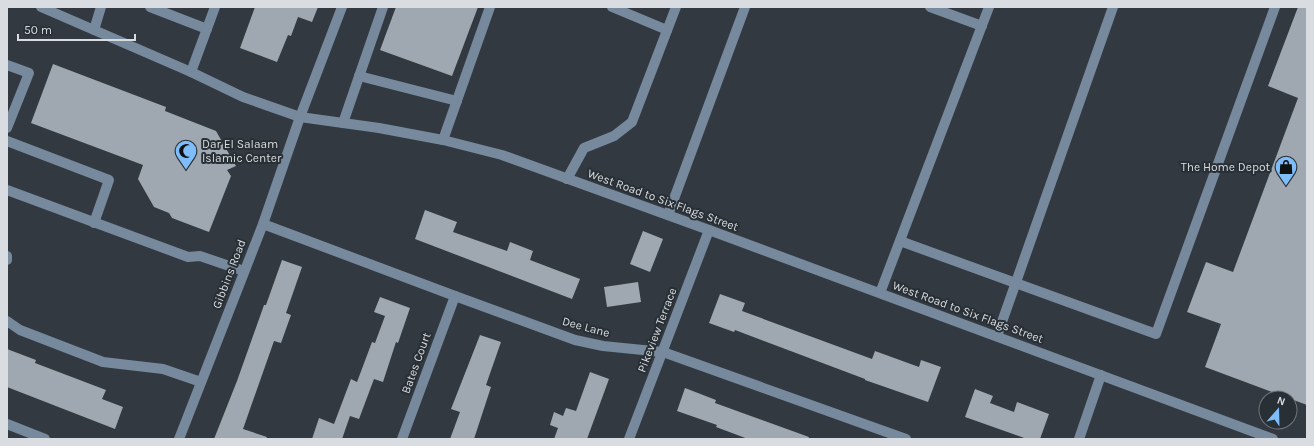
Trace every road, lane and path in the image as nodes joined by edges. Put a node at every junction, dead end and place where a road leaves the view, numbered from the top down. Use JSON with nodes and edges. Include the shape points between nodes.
{"nodes":[{"id":1,"x":41,"y":7,"type":"edge"},
{"id":2,"x":101,"y":7,"type":"edge"},
{"id":3,"x":150,"y":7,"type":"edge"},
{"id":4,"x":215,"y":7,"type":"edge"},
{"id":5,"x":342,"y":7,"type":"edge"},
{"id":6,"x":383,"y":7,"type":"edge"},
{"id":7,"x":490,"y":7,"type":"edge"},
{"id":8,"x":612,"y":7,"type":"edge"},
{"id":9,"x":676,"y":7,"type":"edge"},
{"id":10,"x":745,"y":7,"type":"edge"},
{"id":11,"x":930,"y":7,"type":"edge"},
{"id":12,"x":989,"y":7,"type":"edge"},
{"id":13,"x":1113,"y":7,"type":"edge"},
{"id":14,"x":1275,"y":7,"type":"edge"},
{"id":15,"x":982,"y":26,"type":"junction"},
{"id":16,"x":207,"y":29,"type":"junction"},
{"id":17,"x":94,"y":30,"type":"junction"},
{"id":18,"x":667,"y":30,"type":"junction"},
{"id":19,"x":7,"y":65,"type":"edge"},
{"id":20,"x":191,"y":72,"type":"junction"},
{"id":21,"x":359,"y":76,"type":"junction"},
{"id":22,"x":456,"y":101,"type":"junction"},
{"id":23,"x":300,"y":117,"type":"junction"},
{"id":24,"x":343,"y":123,"type":"junction"},
{"id":25,"x":7,"y":128,"type":"edge"},
{"id":26,"x":443,"y":140,"type":"junction"},
{"id":27,"x":7,"y":141,"type":"edge"},
{"id":28,"x":567,"y":179,"type":"junction"},
{"id":29,"x":7,"y":190,"type":"edge"},
{"id":30,"x":668,"y":215,"type":"junction"},
{"id":31,"x":94,"y":223,"type":"junction"},
{"id":32,"x":263,"y":224,"type":"junction"},
{"id":33,"x":709,"y":230,"type":"junction"},
{"id":34,"x":900,"y":241,"type":"junction"},
{"id":35,"x":7,"y":256,"type":"edge"},
{"id":36,"x":7,"y":260,"type":"edge"},
{"id":37,"x":244,"y":271,"type":"junction"},
{"id":38,"x":1015,"y":284,"type":"junction"},
{"id":39,"x":880,"y":293,"type":"junction"},
{"id":40,"x":455,"y":296,"type":"junction"},
{"id":41,"x":7,"y":321,"type":"edge"},
{"id":42,"x":996,"y":336,"type":"junction"},
{"id":43,"x":663,"y":352,"type":"junction"},
{"id":44,"x":1101,"y":375,"type":"junction"},
{"id":45,"x":201,"y":382,"type":"junction"},
{"id":46,"x":7,"y":424,"type":"edge"},
{"id":47,"x":45,"y":439,"type":"edge"},
{"id":48,"x":179,"y":439,"type":"edge"},
{"id":49,"x":402,"y":439,"type":"edge"},
{"id":50,"x":629,"y":439,"type":"edge"},
{"id":51,"x":906,"y":439,"type":"edge"},
{"id":52,"x":1079,"y":439,"type":"edge"},
{"id":53,"x":1273,"y":439,"type":"edge"}],
"edges":[{"from":1,"to":17,"type":"street","name":"West Road to Six Flags Street"},
{"from":2,"to":17,"type":"street"},
{"from":3,"to":16,"type":"street"},
{"from":4,"to":16,"type":"street"},
{"from":5,"to":23,"type":"street","name":"Gibbins Road"},
{"from":6,"to":21,"type":"street"},
{"from":7,"to":22,"type":"street"},
{"from":8,"to":18,"type":"street"},
{"from":9,"to":18,"type":"street"},
{"from":10,"to":30,"type":"street"},
{"from":11,"to":15,"type":"street"},
{"from":12,"to":15,"type":"street"},
{"from":13,"to":38,"type":"street"},
{"from":14,"to":38,"type":"street","via":[[1156,334]]},
{"from":15,"to":34,"type":"street"},
{"from":16,"to":20,"type":"street"},
{"from":17,"to":20,"type":"street","name":"West Road to Six Flags Street"},
{"from":18,"to":28,"type":"street","via":[[632,122],[614,136],[584,148]]},
{"from":19,"to":25,"type":"street","via":[[29,73]]},
{"from":20,"to":23,"type":"street","name":"West Road to Six Flags Street","via":[[243,97]]},
{"from":21,"to":22,"type":"street"},
{"from":21,"to":24,"type":"street"},
{"from":22,"to":26,"type":"street"},
{"from":23,"to":24,"type":"street","name":"West Road to Six Flags Street"},
{"from":23,"to":32,"type":"street","name":"Gibbins Road"},
{"from":24,"to":26,"type":"street","name":"West Road to Six Flags Street"},
{"from":26,"to":28,"type":"street","name":"West Road to Six Flags Street","via":[[502,155]]},
{"from":27,"to":31,"type":"street","via":[[109,180]]},
{"from":28,"to":30,"type":"street","name":"West Road to Six Flags Street"},
{"from":29,"to":31,"type":"street"},
{"from":30,"to":33,"type":"street","name":"West Road to Six Flags Street"},
{"from":31,"to":37,"type":"street","via":[[188,257],[200,256]]},
{"from":32,"to":37,"type":"street","name":"Gibbins Road"},
{"from":32,"to":40,"type":"street","name":"Dee Lane"},
{"from":33,"to":39,"type":"street","name":"West Road to Six Flags Street"},
{"from":33,"to":43,"type":"street","name":"Pikeview Terrace"},
{"from":34,"to":38,"type":"street"},
{"from":34,"to":39,"type":"street"},
{"from":35,"to":36,"type":"street"},
{"from":37,"to":45,"type":"street","name":"Gibbins Road"},
{"from":38,"to":42,"type":"street"},
{"from":39,"to":42,"type":"street","name":"West Road to Six Flags Street"},
{"from":40,"to":43,"type":"street","name":"Dee Lane","via":[[575,340],[603,346]]},
{"from":40,"to":49,"type":"street","name":"Bates Court"},
{"from":41,"to":45,"type":"street","via":[[20,330],[103,362],[163,369]]},
{"from":42,"to":44,"type":"street","name":"West Road to Six Flags Street"},
{"from":43,"to":50,"type":"street","name":"Pikeview Terrace"},
{"from":43,"to":51,"type":"street","name":"Dee Lane"},
{"from":44,"to":52,"type":"street"},
{"from":44,"to":53,"type":"street","name":"West Road to Six Flags Street"},
{"from":45,"to":48,"type":"street","name":"Gibbins Road"},
{"from":46,"to":47,"type":"street"}]}
